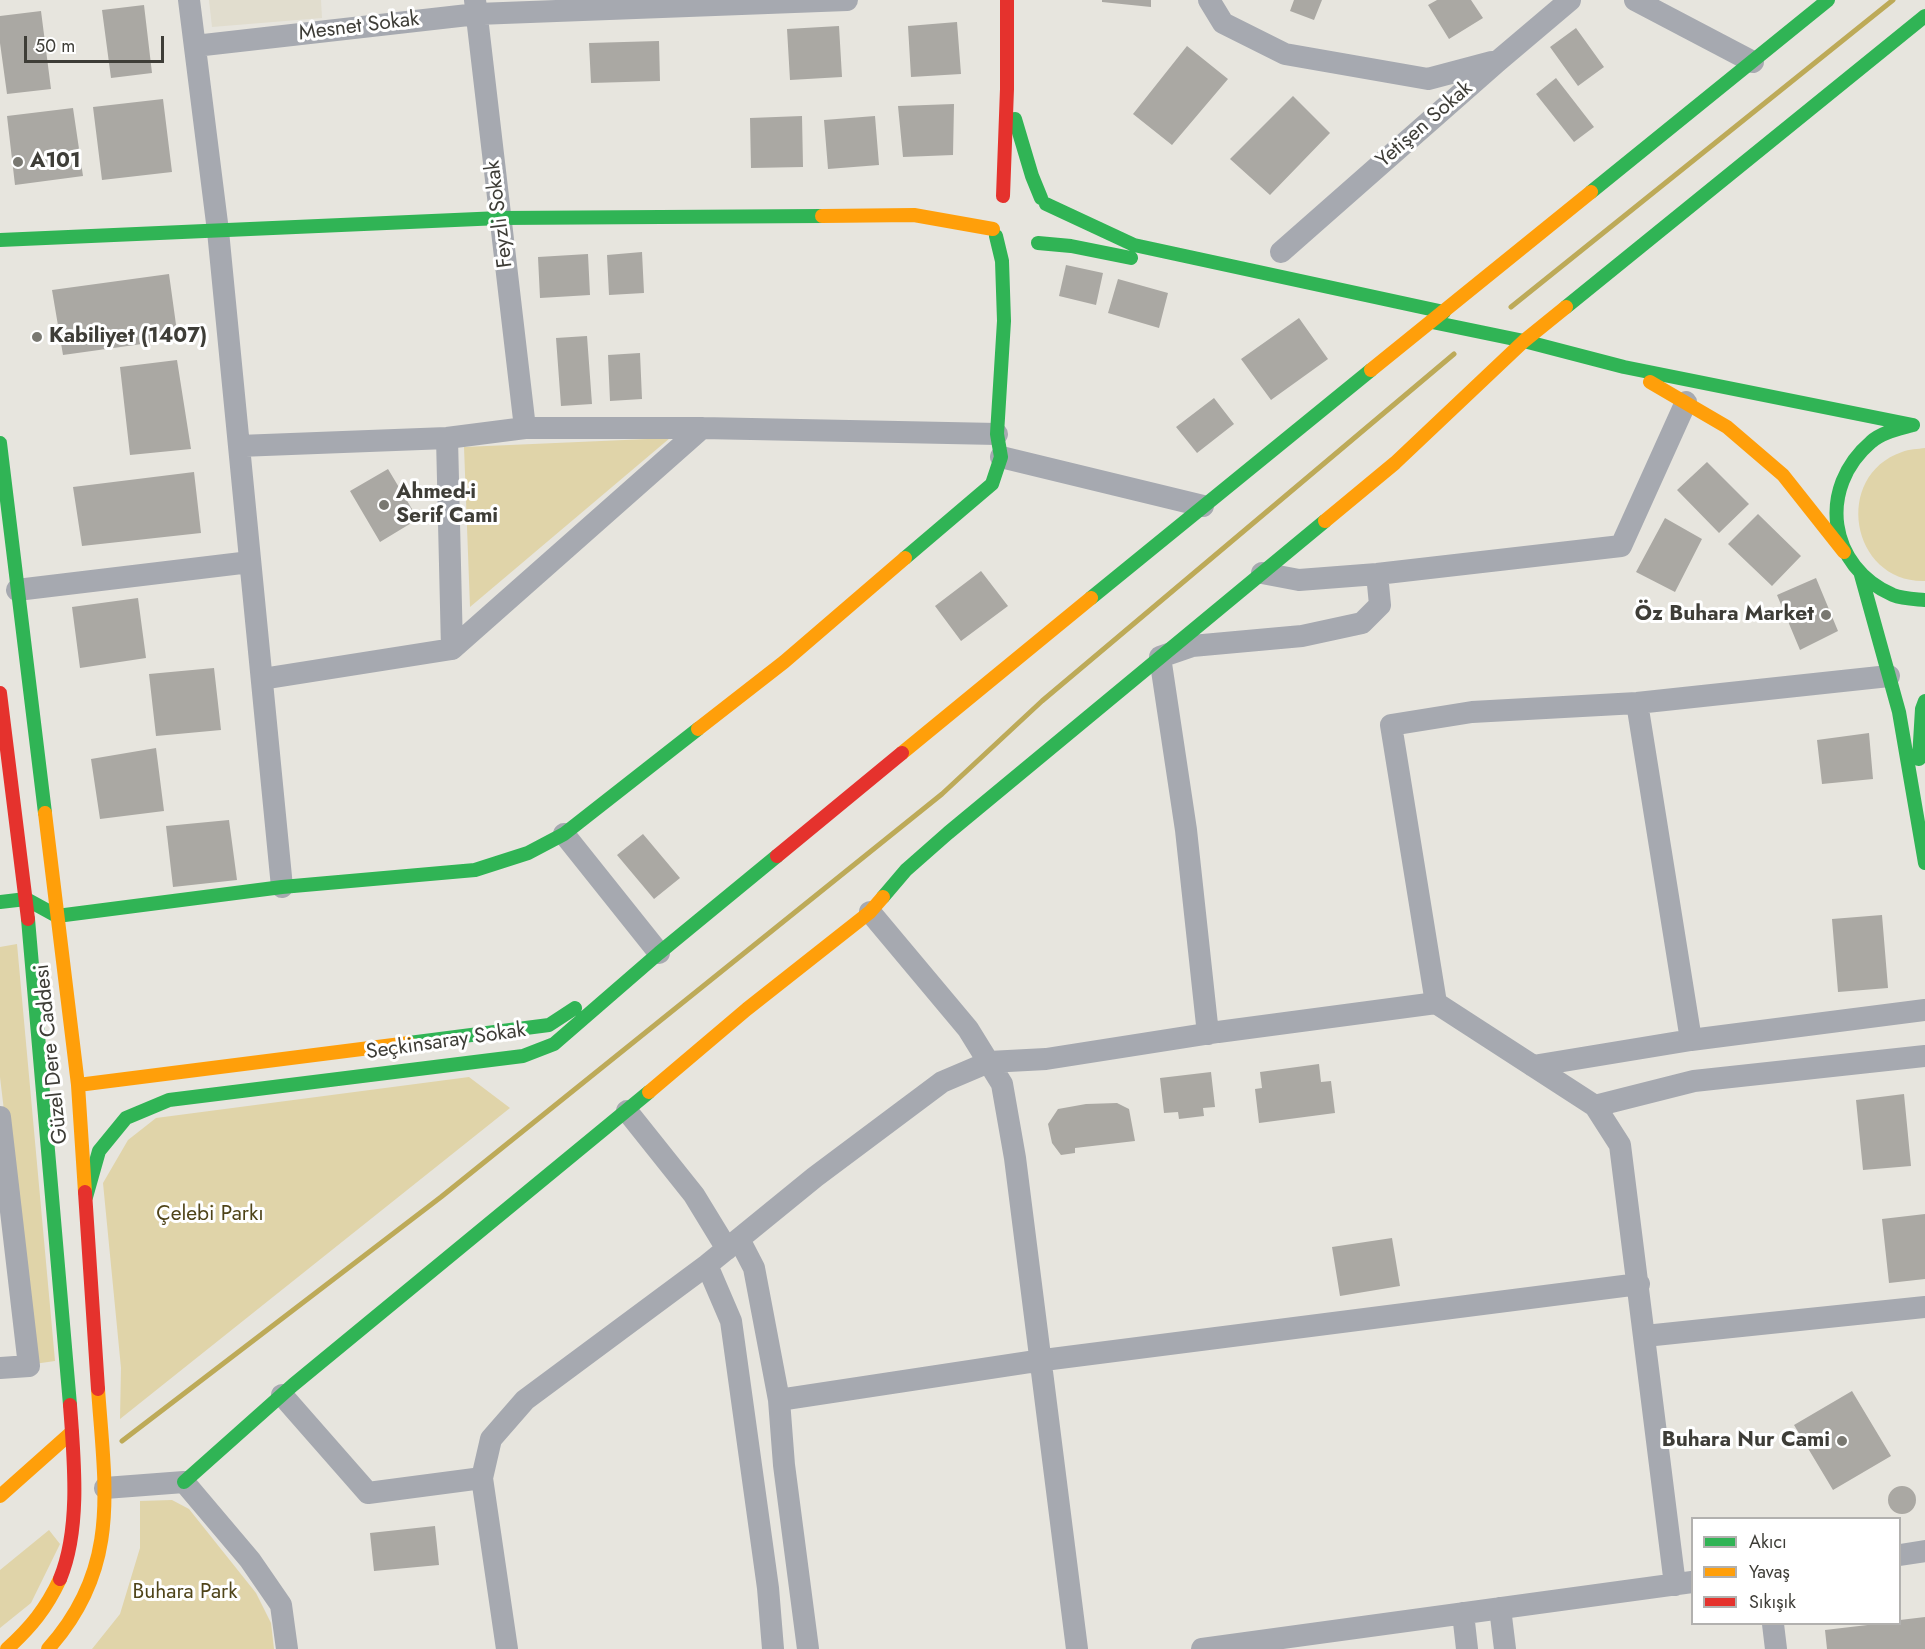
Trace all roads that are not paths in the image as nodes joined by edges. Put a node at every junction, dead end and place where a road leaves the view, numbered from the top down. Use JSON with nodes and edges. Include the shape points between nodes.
{"nodes":[{"id":1,"x":189,"y":0,"type":"edge"},
{"id":2,"x":847,"y":0,"type":"edge"},
{"id":3,"x":1007,"y":0,"type":"edge"},
{"id":4,"x":1209,"y":0,"type":"edge"},
{"id":5,"x":1570,"y":0,"type":"edge"},
{"id":6,"x":1635,"y":0,"type":"edge"},
{"id":7,"x":1828,"y":0,"type":"edge"},
{"id":8,"x":777,"y":2,"type":"edge"},
{"id":9,"x":476,"y":7,"type":"edge"},
{"id":10,"x":1925,"y":16,"type":"edge"},
{"id":11,"x":195,"y":46,"type":"junction"},
{"id":12,"x":1498,"y":61,"type":"junction"},
{"id":13,"x":1753,"y":62,"type":"junction"},
{"id":14,"x":1007,"y":89,"type":"junction"},
{"id":15,"x":1044,"y":201,"type":"junction"},
{"id":16,"x":994,"y":204,"type":"junction"},
{"id":17,"x":954,"y":206,"type":"dead end"},
{"id":18,"x":914,"y":215,"type":"junction"},
{"id":19,"x":500,"y":218,"type":"junction"},
{"id":20,"x":218,"y":231,"type":"junction"},
{"id":21,"x":995,"y":232,"type":"junction"},
{"id":22,"x":0,"y":240,"type":"edge"},
{"id":23,"x":1038,"y":243,"type":"junction"},
{"id":24,"x":1011,"y":247,"type":"dead end"},
{"id":25,"x":1281,"y":252,"type":"dead end"},
{"id":26,"x":1026,"y":254,"type":"dead end"},
{"id":27,"x":1015,"y":275,"type":"dead end"},
{"id":28,"x":1244,"y":283,"type":"dead end"},
{"id":29,"x":1444,"y":312,"type":"junction"},
{"id":30,"x":1004,"y":321,"type":"junction"},
{"id":31,"x":1399,"y":324,"type":"dead end"},
{"id":32,"x":1427,"y":326,"type":"junction"},
{"id":33,"x":1524,"y":341,"type":"junction"},
{"id":34,"x":1624,"y":366,"type":"junction"},
{"id":35,"x":1686,"y":402,"type":"junction"},
{"id":36,"x":1919,"y":425,"type":"edge"},
{"id":37,"x":525,"y":428,"type":"junction"},
{"id":38,"x":702,"y":428,"type":"junction"},
{"id":39,"x":997,"y":434,"type":"junction"},
{"id":40,"x":447,"y":438,"type":"junction"},
{"id":41,"x":0,"y":443,"type":"edge"},
{"id":42,"x":239,"y":446,"type":"junction"},
{"id":43,"x":1001,"y":457,"type":"junction"},
{"id":44,"x":1203,"y":506,"type":"junction"},
{"id":45,"x":1844,"y":552,"type":"junction"},
{"id":46,"x":250,"y":562,"type":"junction"},
{"id":47,"x":1262,"y":573,"type":"junction"},
{"id":48,"x":1377,"y":574,"type":"junction"},
{"id":49,"x":1861,"y":575,"type":"junction"},
{"id":50,"x":17,"y":590,"type":"junction"},
{"id":51,"x":1925,"y":600,"type":"edge"},
{"id":52,"x":452,"y":649,"type":"junction"},
{"id":53,"x":1160,"y":657,"type":"junction"},
{"id":54,"x":1889,"y":676,"type":"junction"},
{"id":55,"x":261,"y":679,"type":"junction"},
{"id":56,"x":0,"y":693,"type":"edge"},
{"id":57,"x":1925,"y":701,"type":"edge"},
{"id":58,"x":1637,"y":702,"type":"junction"},
{"id":59,"x":1916,"y":804,"type":"junction"},
{"id":60,"x":564,"y":834,"type":"junction"},
{"id":61,"x":1925,"y":863,"type":"edge"},
{"id":62,"x":282,"y":887,"type":"junction"},
{"id":63,"x":26,"y":899,"type":"junction"},
{"id":64,"x":0,"y":902,"type":"edge"},
{"id":65,"x":870,"y":912,"type":"junction"},
{"id":66,"x":57,"y":916,"type":"junction"},
{"id":67,"x":659,"y":953,"type":"junction"},
{"id":68,"x":1436,"y":1003,"type":"junction"},
{"id":69,"x":1925,"y":1010,"type":"edge"},
{"id":70,"x":1208,"y":1034,"type":"junction"},
{"id":71,"x":1691,"y":1040,"type":"junction"},
{"id":72,"x":1925,"y":1056,"type":"edge"},
{"id":73,"x":989,"y":1062,"type":"junction"},
{"id":74,"x":1533,"y":1066,"type":"junction"},
{"id":75,"x":78,"y":1085,"type":"junction"},
{"id":76,"x":1594,"y":1106,"type":"junction"},
{"id":77,"x":627,"y":1111,"type":"junction"},
{"id":78,"x":0,"y":1118,"type":"edge"},
{"id":79,"x":86,"y":1197,"type":"junction"},
{"id":80,"x":733,"y":1244,"type":"junction"},
{"id":81,"x":706,"y":1265,"type":"junction"},
{"id":82,"x":1639,"y":1284,"type":"junction"},
{"id":83,"x":1925,"y":1307,"type":"edge"},
{"id":84,"x":1645,"y":1336,"type":"junction"},
{"id":85,"x":1042,"y":1360,"type":"junction"},
{"id":86,"x":0,"y":1368,"type":"edge"},
{"id":87,"x":282,"y":1395,"type":"junction"},
{"id":88,"x":779,"y":1400,"type":"junction"},
{"id":89,"x":72,"y":1432,"type":"junction"},
{"id":90,"x":482,"y":1478,"type":"junction"},
{"id":91,"x":184,"y":1482,"type":"junction"},
{"id":92,"x":105,"y":1488,"type":"junction"},
{"id":93,"x":0,"y":1496,"type":"edge"},
{"id":94,"x":1925,"y":1551,"type":"edge"},
{"id":95,"x":1901,"y":1555,"type":"edge"},
{"id":96,"x":1684,"y":1583,"type":"edge"},
{"id":97,"x":1500,"y":1608,"type":"junction"},
{"id":98,"x":1463,"y":1613,"type":"junction"},
{"id":99,"x":1773,"y":1625,"type":"edge"},
{"id":100,"x":7,"y":1649,"type":"edge"},
{"id":101,"x":48,"y":1649,"type":"edge"},
{"id":102,"x":287,"y":1649,"type":"edge"},
{"id":103,"x":507,"y":1649,"type":"edge"},
{"id":104,"x":773,"y":1649,"type":"edge"},
{"id":105,"x":808,"y":1649,"type":"edge"},
{"id":106,"x":1077,"y":1649,"type":"edge"},
{"id":107,"x":1202,"y":1649,"type":"edge"},
{"id":108,"x":1467,"y":1649,"type":"edge"},
{"id":109,"x":1505,"y":1649,"type":"edge"},
{"id":110,"x":1776,"y":1649,"type":"edge"}],
"edges":[{"from":1,"to":11,"type":"street"},
{"from":2,"to":8,"type":"street","name":"Mesnet Sokak"},
{"from":3,"to":14,"type":"street"},
{"from":4,"to":12,"type":"street","via":[[1223,23],[1285,54],[1428,79]]},
{"from":5,"to":12,"type":"street","name":"Yetişen Sokak"},
{"from":6,"to":13,"type":"street"},
{"from":7,"to":13,"type":"street"},
{"from":8,"to":9,"type":"street","name":"Mesnet Sokak"},
{"from":9,"to":11,"type":"street","name":"Mesnet Sokak"},
{"from":9,"to":19,"type":"street","name":"Feyzli Sokak"},
{"from":10,"to":33,"type":"street"},
{"from":11,"to":20,"type":"street"},
{"from":12,"to":25,"type":"street","name":"Yetişen Sokak"},
{"from":13,"to":29,"type":"street"},
{"from":14,"to":15,"type":"street","via":[[1032,176]]},
{"from":14,"to":16,"type":"street"},
{"from":15,"to":16,"type":"street","via":[[1022,190]]},
{"from":15,"to":23,"type":"street","via":[[1049,225]]},
{"from":15,"to":29,"type":"street","via":[[1134,245]]},
{"from":16,"to":21,"type":"street"},
{"from":17,"to":18,"type":"street"},
{"from":18,"to":19,"type":"street"},
{"from":18,"to":21,"type":"street"},
{"from":19,"to":20,"type":"street"},
{"from":19,"to":37,"type":"street","name":"Feyzli Sokak"},
{"from":20,"to":22,"type":"street"},
{"from":20,"to":42,"type":"street"},
{"from":21,"to":24,"type":"street"},
{"from":21,"to":30,"type":"street","via":[[1002,261]]},
{"from":23,"to":26,"type":"street","via":[[1029,247]]},
{"from":23,"to":28,"type":"street","via":[[1188,268]]},
{"from":27,"to":30,"type":"street"},
{"from":29,"to":32,"type":"street"},
{"from":30,"to":39,"type":"street"},
{"from":31,"to":32,"type":"street"},
{"from":32,"to":33,"type":"street"},
{"from":32,"to":44,"type":"street"},
{"from":33,"to":34,"type":"street"},
{"from":33,"to":47,"type":"street","via":[[1395,463]]},
{"from":34,"to":35,"type":"street"},
{"from":34,"to":36,"type":"street"},
{"from":35,"to":45,"type":"street","via":[[1727,427],[1783,475]]},
{"from":35,"to":48,"type":"street","via":[[1621,546]]},
{"from":36,"to":45,"type":"street","via":[[1891,431],[1870,442],[1853,458],[1835,501],[1835,525]]},
{"from":37,"to":38,"type":"street"},
{"from":37,"to":40,"type":"street"},
{"from":38,"to":39,"type":"street"},
{"from":38,"to":52,"type":"street"},
{"from":39,"to":43,"type":"street"},
{"from":40,"to":42,"type":"street"},
{"from":40,"to":52,"type":"street"},
{"from":41,"to":50,"type":"street","name":"Güzel Dere Caddesi"},
{"from":42,"to":46,"type":"street"},
{"from":43,"to":44,"type":"street"},
{"from":43,"to":60,"type":"street","via":[[992,484],[784,662]]},
{"from":44,"to":67,"type":"street"},
{"from":45,"to":49,"type":"street"},
{"from":46,"to":50,"type":"street"},
{"from":46,"to":55,"type":"street"},
{"from":47,"to":48,"type":"street","via":[[1299,580]]},
{"from":47,"to":53,"type":"street"},
{"from":48,"to":53,"type":"street","via":[[1380,605],[1362,622],[1302,636],[1192,646]]},
{"from":49,"to":51,"type":"street","via":[[1884,592]]},
{"from":49,"to":54,"type":"street"},
{"from":50,"to":66,"type":"street","name":"Güzel Dere Caddesi"},
{"from":52,"to":55,"type":"street"},
{"from":53,"to":65,"type":"street","via":[[922,855]]},
{"from":53,"to":70,"type":"street","via":[[1186,830]]},
{"from":54,"to":58,"type":"street"},
{"from":54,"to":59,"type":"street"},
{"from":55,"to":62,"type":"street"},
{"from":56,"to":63,"type":"street","name":"Güzel Dere Caddesi"},
{"from":57,"to":59,"type":"street"},
{"from":58,"to":68,"type":"street","via":[[1472,712],[1391,725]]},
{"from":58,"to":71,"type":"street"},
{"from":59,"to":61,"type":"street"},
{"from":60,"to":62,"type":"street","via":[[528,853],[475,870]]},
{"from":60,"to":67,"type":"street"},
{"from":62,"to":66,"type":"street"},
{"from":63,"to":64,"type":"street"},
{"from":63,"to":66,"type":"street"},
{"from":63,"to":89,"type":"street","name":"Güzel Dere Caddesi"},
{"from":65,"to":73,"type":"street","via":[[968,1029]]},
{"from":65,"to":77,"type":"street"},
{"from":66,"to":75,"type":"street","name":"Güzel Dere Caddesi"},
{"from":67,"to":75,"type":"street","name":"Seçkinsaray Sokak","via":[[549,1025]]},
{"from":67,"to":79,"type":"street","name":"Seçkinsaray Sokak","via":[[554,1044],[523,1056],[169,1100],[126,1118],[99,1151]]},
{"from":68,"to":70,"type":"street"},
{"from":68,"to":74,"type":"street"},
{"from":69,"to":71,"type":"street"},
{"from":70,"to":73,"type":"street","via":[[1046,1059]]},
{"from":71,"to":74,"type":"street"},
{"from":72,"to":76,"type":"street","via":[[1694,1081]]},
{"from":73,"to":80,"type":"street","via":[[942,1082]]},
{"from":73,"to":85,"type":"street","via":[[1002,1083],[1006,1105]]},
{"from":74,"to":76,"type":"street"},
{"from":75,"to":79,"type":"street","name":"Güzel Dere Caddesi"},
{"from":76,"to":82,"type":"street","via":[[1620,1145]]},
{"from":77,"to":80,"type":"street"},
{"from":77,"to":87,"type":"street"},
{"from":78,"to":86,"type":"street","via":[[29,1366]]},
{"from":79,"to":92,"type":"street","name":"Güzel Dere Caddesi"},
{"from":80,"to":81,"type":"street"},
{"from":80,"to":88,"type":"street","via":[[754,1268]]},
{"from":81,"to":90,"type":"street","via":[[525,1400],[491,1439]]},
{"from":81,"to":104,"type":"street","via":[[732,1321]]},
{"from":82,"to":84,"type":"street"},
{"from":82,"to":85,"type":"street"},
{"from":83,"to":84,"type":"street"},
{"from":84,"to":96,"type":"street"},
{"from":85,"to":88,"type":"street"},
{"from":85,"to":106,"type":"street"},
{"from":87,"to":90,"type":"street","via":[[368,1493]]},
{"from":87,"to":91,"type":"street"},
{"from":88,"to":105,"type":"street"},
{"from":89,"to":93,"type":"street"},
{"from":89,"to":100,"type":"street","name":"Güzel Dere Caddesi","via":[[72,1536],[63,1576],[42,1613]]},
{"from":90,"to":103,"type":"street"},
{"from":91,"to":92,"type":"street"},
{"from":91,"to":102,"type":"street","via":[[250,1560],[281,1605]]},
{"from":92,"to":101,"type":"street","name":"Güzel Dere Caddesi","via":[[102,1544],[87,1594],[62,1635]]},
{"from":94,"to":95,"type":"street"},
{"from":96,"to":97,"type":"street"},
{"from":97,"to":98,"type":"street"},
{"from":97,"to":109,"type":"street"},
{"from":98,"to":107,"type":"street"},
{"from":98,"to":108,"type":"street"},
{"from":99,"to":110,"type":"street"}]}
